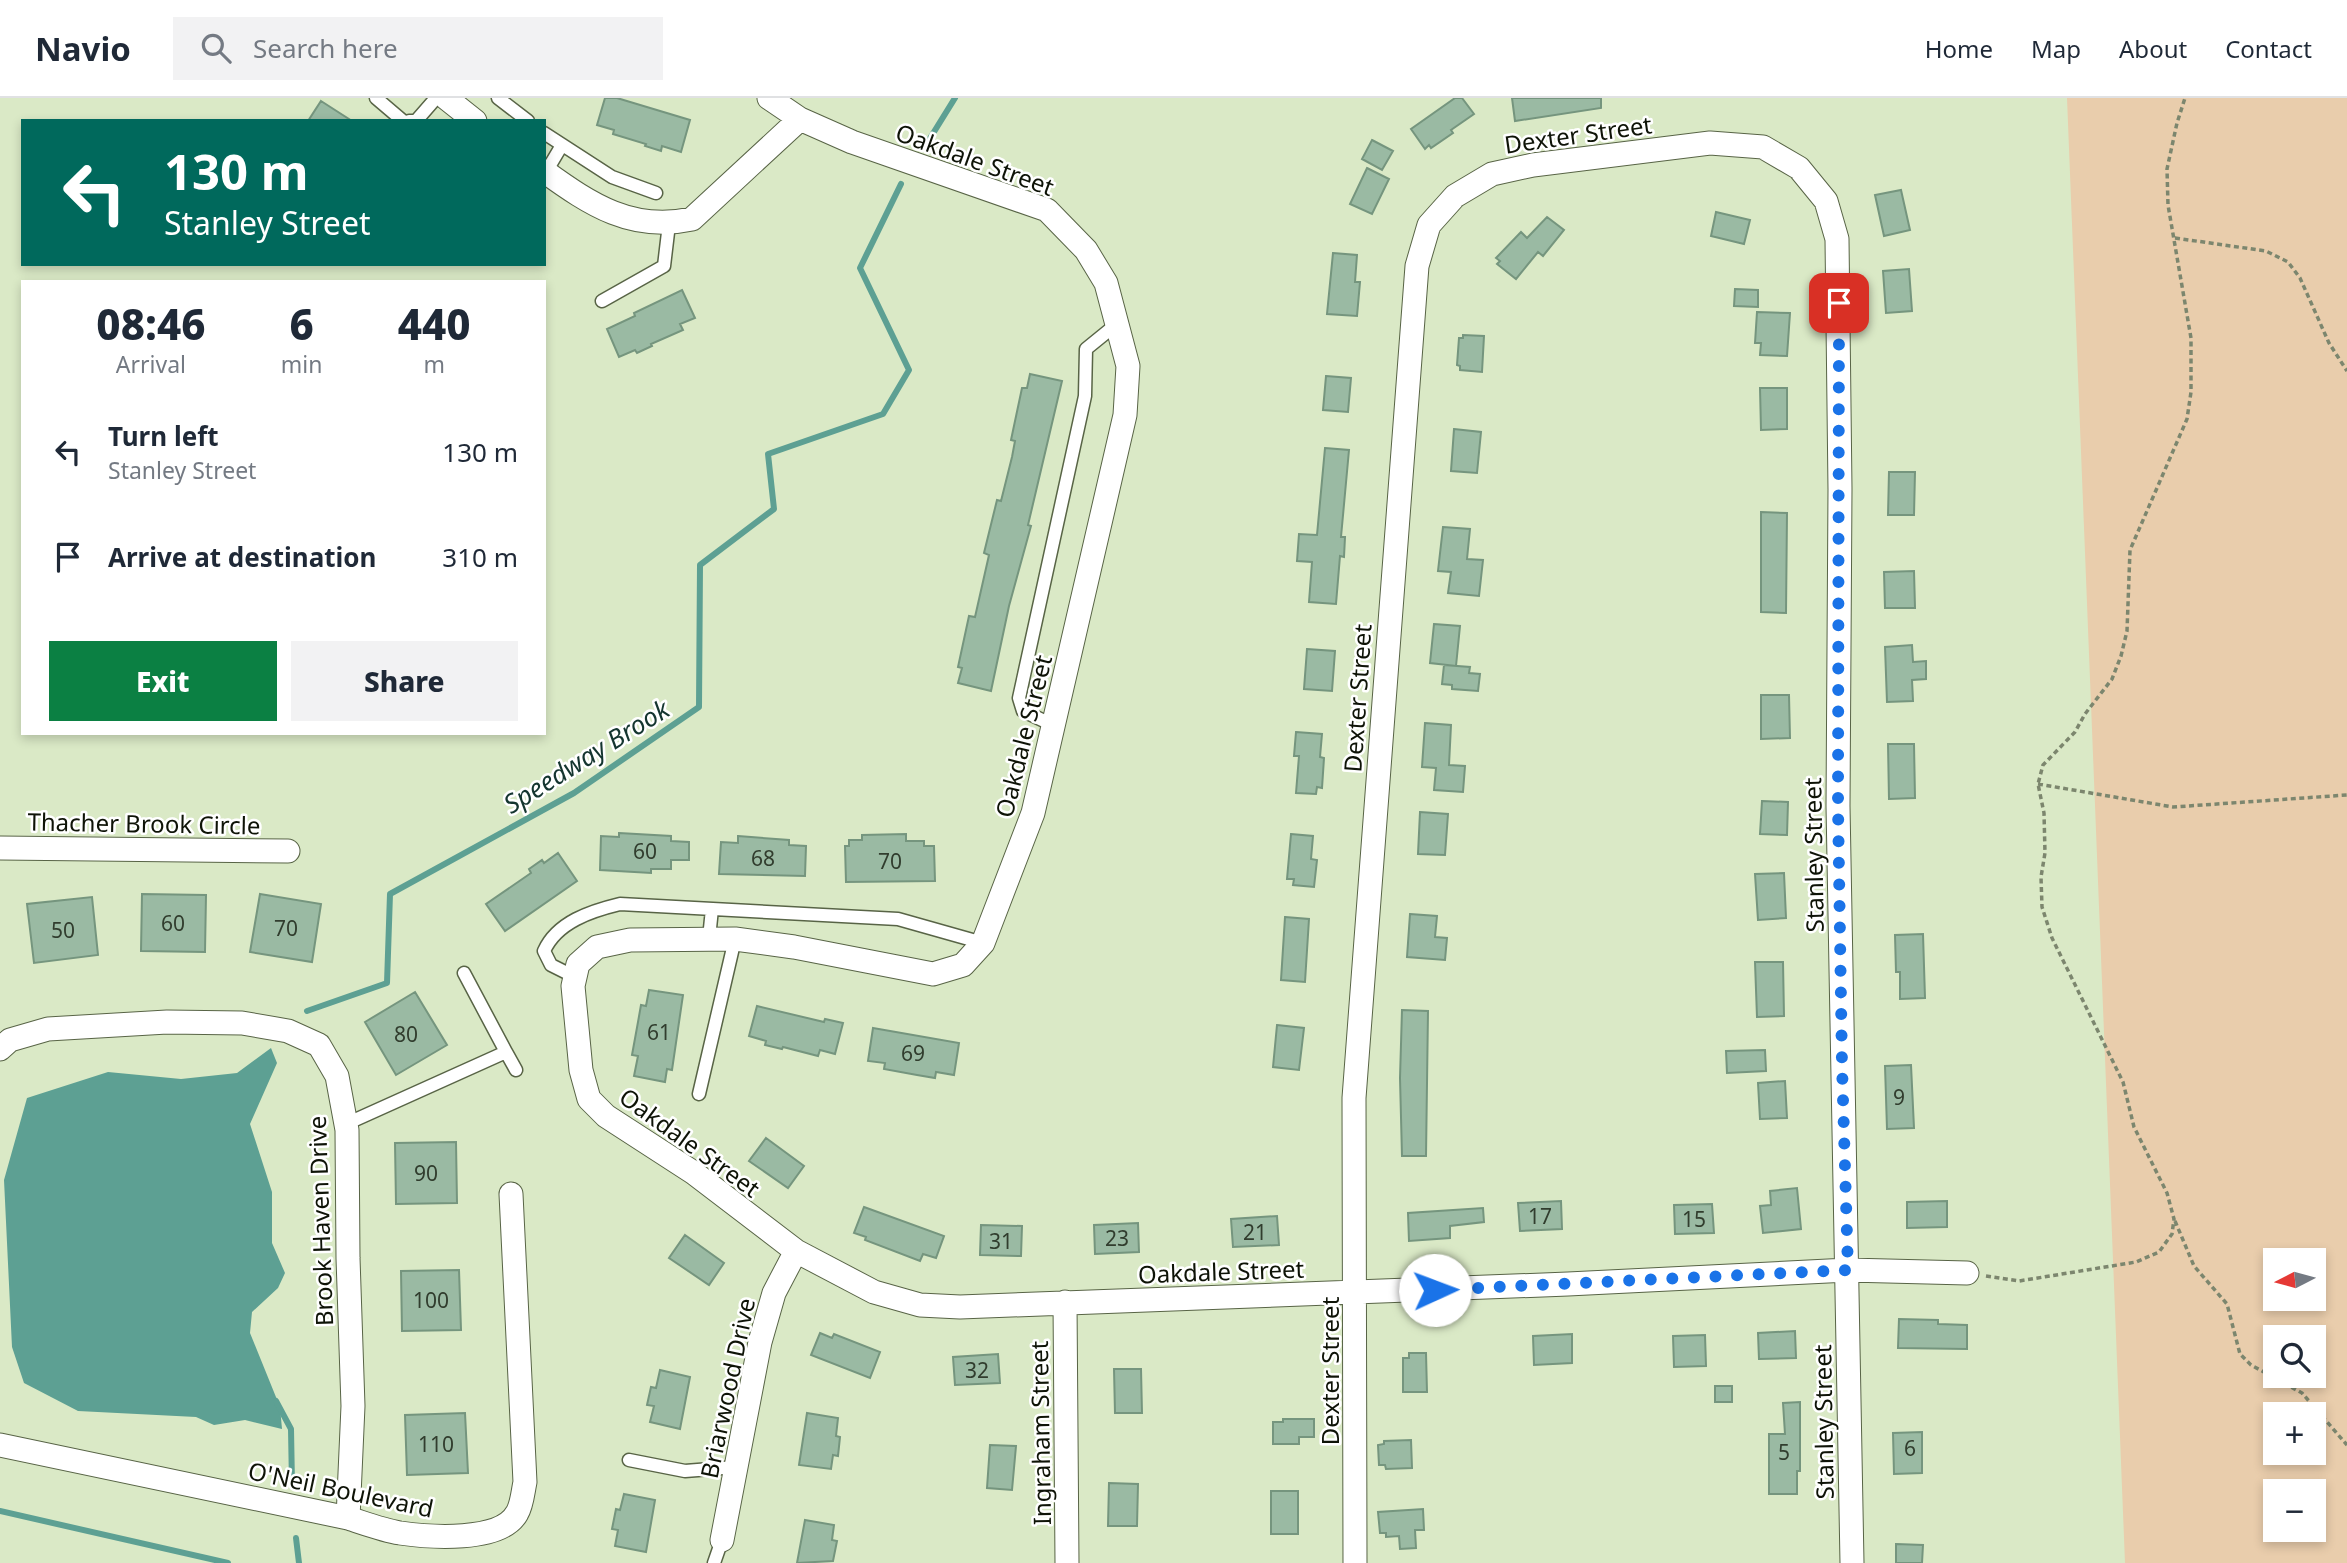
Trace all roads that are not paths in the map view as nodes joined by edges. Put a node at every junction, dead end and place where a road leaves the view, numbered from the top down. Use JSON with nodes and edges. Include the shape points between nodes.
{"nodes":[{"id":1,"x":376,"y":98,"type":"edge"},
{"id":2,"x":436,"y":98,"type":"edge"},
{"id":3,"x":446,"y":98,"type":"edge"},
{"id":4,"x":498,"y":98,"type":"edge"},
{"id":5,"x":769,"y":98,"type":"edge"},
{"id":6,"x":401,"y":119,"type":"edge"},
{"id":7,"x":418,"y":119,"type":"edge"},
{"id":8,"x":472,"y":119,"type":"edge"},
{"id":9,"x":525,"y":119,"type":"edge"},
{"id":10,"x":800,"y":119,"type":"junction"},
{"id":11,"x":546,"y":134,"type":"edge"},
{"id":12,"x":562,"y":145,"type":"junction"},
{"id":13,"x":1790,"y":163,"type":"joint"},
{"id":14,"x":546,"y":169,"type":"edge"},
{"id":15,"x":546,"y":172,"type":"edge"},
{"id":16,"x":656,"y":193,"type":"dead end"},
{"id":17,"x":669,"y":224,"type":"junction"},
{"id":18,"x":602,"y":301,"type":"dead end"},
{"id":19,"x":1118,"y":323,"type":"junction"},
{"id":20,"x":1055,"y":726,"type":"junction"},
{"id":21,"x":0,"y":848,"type":"edge"},
{"id":22,"x":288,"y":851,"type":"dead end"},
{"id":23,"x":712,"y":909,"type":"junction"},
{"id":24,"x":709,"y":939,"type":"junction"},
{"id":25,"x":735,"y":939,"type":"junction"},
{"id":26,"x":983,"y":943,"type":"junction"},
{"id":27,"x":464,"y":973,"type":"dead end"},
{"id":28,"x":575,"y":977,"type":"junction"},
{"id":29,"x":0,"y":1049,"type":"edge"},
{"id":30,"x":506,"y":1052,"type":"junction"},
{"id":31,"x":516,"y":1070,"type":"dead end"},
{"id":32,"x":699,"y":1094,"type":"dead end"},
{"id":33,"x":346,"y":1124,"type":"junction"},
{"id":34,"x":511,"y":1194,"type":"dead end"},
{"id":35,"x":796,"y":1251,"type":"junction"},
{"id":36,"x":1848,"y":1270,"type":"junction"},
{"id":37,"x":1967,"y":1273,"type":"road end"},
{"id":38,"x":1355,"y":1293,"type":"junction"},
{"id":39,"x":1065,"y":1302,"type":"junction"},
{"id":40,"x":0,"y":1445,"type":"edge"},
{"id":41,"x":629,"y":1461,"type":"dead end"},
{"id":42,"x":736,"y":1467,"type":"junction"},
{"id":43,"x":348,"y":1518,"type":"junction"},
{"id":44,"x":722,"y":1540,"type":"joint"},
{"id":45,"x":714,"y":1563,"type":"edge"},
{"id":46,"x":1067,"y":1563,"type":"edge"},
{"id":47,"x":1355,"y":1563,"type":"edge"},
{"id":48,"x":1852,"y":1563,"type":"edge"}],
"edges":[{"from":1,"to":6,"type":"lane"},
{"from":2,"to":7,"type":"lane"},
{"from":3,"to":8,"type":"street"},
{"from":4,"to":9,"type":"lane"},
{"from":5,"to":10,"type":"street","name":"Oakdale Street"},
{"from":10,"to":17,"type":"street","via":[[692,219]]},
{"from":10,"to":19,"type":"street","name":"Oakdale Street","via":[[852,142],[1047,209],[1086,250],[1106,283]]},
{"from":11,"to":12,"type":"lane"},
{"from":12,"to":14,"type":"lane"},
{"from":12,"to":16,"type":"lane","via":[[612,177]]},
{"from":13,"to":36,"type":"street","name":"Stanley Street","via":[[1826,201],[1837,239],[1838,806]]},
{"from":13,"to":38,"type":"street","name":"Dexter Street","via":[[1763,147],[1710,143],[1533,165],[1492,174],[1455,196],[1429,225],[1417,266],[1354,1098]]},
{"from":15,"to":17,"type":"street","via":[[621,216]]},
{"from":17,"to":18,"type":"lane","via":[[664,266]]},
{"from":19,"to":20,"type":"street","name":"Oakdale Street","via":[[1128,366],[1125,415]]},
{"from":19,"to":20,"type":"lane","via":[[1086,349],[1085,396],[1020,698],[1023,711]]},
{"from":20,"to":26,"type":"street","name":"Oakdale Street","via":[[1033,813]]},
{"from":21,"to":22,"type":"street","name":"Thacher Brook Circle"},
{"from":23,"to":24,"type":"lane"},
{"from":23,"to":26,"type":"lane","via":[[898,919]]},
{"from":23,"to":28,"type":"lane","via":[[620,904],[588,912],[551,937],[544,951],[551,965]]},
{"from":24,"to":25,"type":"street","name":"Oakdale Street"},
{"from":24,"to":28,"type":"street","name":"Oakdale Street","via":[[629,940],[597,947],[578,964]]},
{"from":25,"to":26,"type":"street","name":"Oakdale Street","via":[[933,974],[963,965]]},
{"from":25,"to":32,"type":"lane"},
{"from":27,"to":30,"type":"lane"},
{"from":28,"to":35,"type":"street","name":"Oakdale Street","via":[[581,1070],[589,1099],[606,1116],[694,1173]]},
{"from":29,"to":33,"type":"street","name":"Brook Haven Drive","via":[[10,1040],[75,1027],[242,1023],[288,1031],[319,1045],[337,1076]]},
{"from":30,"to":31,"type":"lane"},
{"from":30,"to":33,"type":"lane"},
{"from":33,"to":43,"type":"street","name":"Brook Haven Drive","via":[[353,1406]]},
{"from":34,"to":43,"type":"street","name":"O'Neil Boulevard","via":[[525,1482],[517,1513],[506,1525],[479,1534],[436,1536],[398,1533]]},
{"from":35,"to":39,"type":"street","name":"Oakdale Street","via":[[874,1292],[920,1305]]},
{"from":35,"to":42,"type":"street","name":"Briarwood Drive","via":[[774,1293],[760,1342]]},
{"from":36,"to":37,"type":"street","name":"Oakdale Street"},
{"from":36,"to":38,"type":"street","name":"Oakdale Street"},
{"from":36,"to":48,"type":"street","name":"Stanley Street"},
{"from":38,"to":39,"type":"street","name":"Oakdale Street"},
{"from":38,"to":47,"type":"street","name":"Dexter Street"},
{"from":39,"to":46,"type":"street","name":"Ingraham Street"},
{"from":40,"to":43,"type":"street","name":"O'Neil Boulevard"},
{"from":41,"to":42,"type":"lane","via":[[685,1471]]},
{"from":42,"to":44,"type":"street","name":"Briarwood Drive"},
{"from":44,"to":45,"type":"lane"}]}
